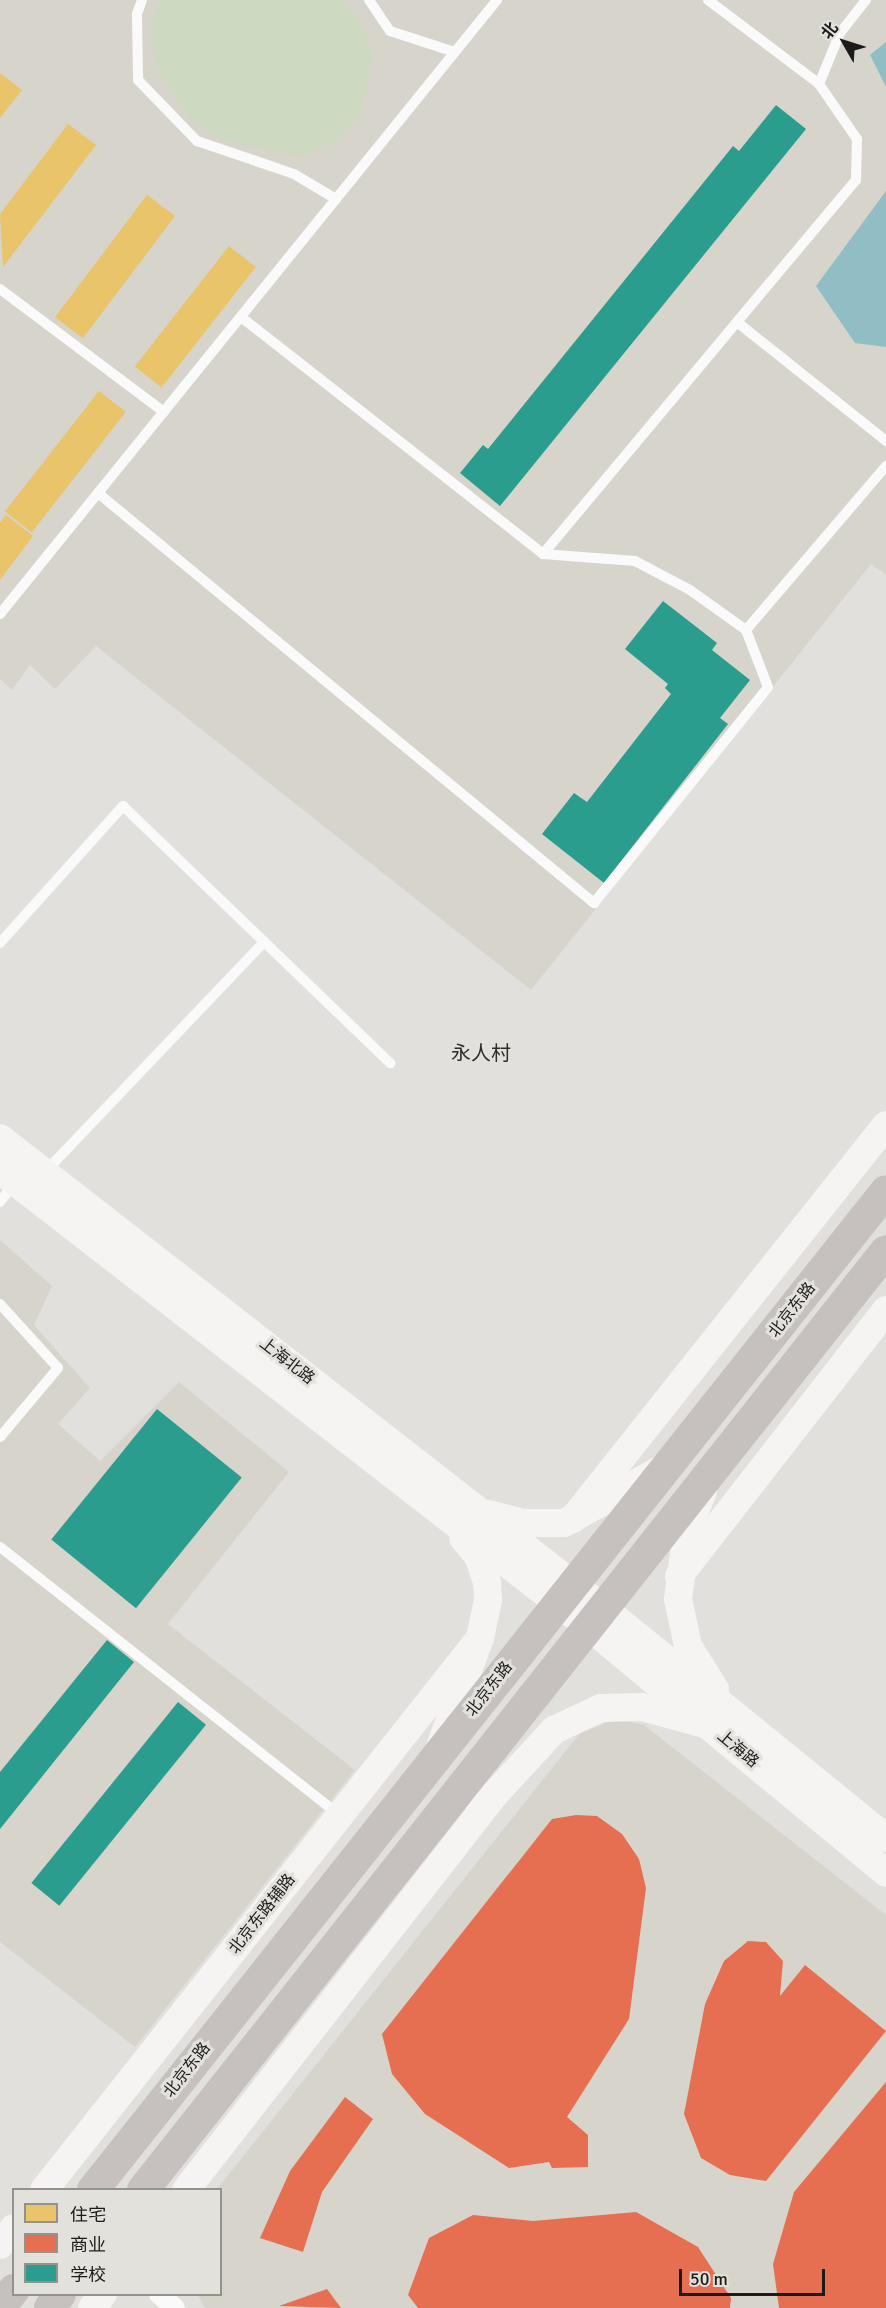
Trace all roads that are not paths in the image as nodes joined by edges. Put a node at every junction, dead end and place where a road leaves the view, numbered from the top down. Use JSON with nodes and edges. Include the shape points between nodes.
{"nodes":[{"id":1,"x":142,"y":0,"type":"edge"},
{"id":2,"x":369,"y":0,"type":"edge"},
{"id":3,"x":497,"y":0,"type":"edge"},
{"id":4,"x":708,"y":0,"type":"edge"},
{"id":5,"x":866,"y":0,"type":"edge"},
{"id":6,"x":455,"y":52,"type":"junction"},
{"id":7,"x":819,"y":84,"type":"junction"},
{"id":8,"x":336,"y":199,"type":"junction"},
{"id":9,"x":0,"y":289,"type":"edge"},
{"id":10,"x":241,"y":317,"type":"junction"},
{"id":11,"x":737,"y":322,"type":"junction"},
{"id":12,"x":164,"y":412,"type":"junction"},
{"id":13,"x":886,"y":441,"type":"edge"},
{"id":14,"x":886,"y":466,"type":"edge"},
{"id":15,"x":98,"y":493,"type":"junction"},
{"id":16,"x":543,"y":554,"type":"junction"},
{"id":17,"x":0,"y":614,"type":"edge"},
{"id":18,"x":746,"y":630,"type":"junction"},
{"id":19,"x":264,"y":942,"type":"junction"},
{"id":20,"x":0,"y":943,"type":"edge"},
{"id":21,"x":390,"y":1063,"type":"dead end"},
{"id":22,"x":886,"y":1125,"type":"edge"},
{"id":23,"x":0,"y":1138,"type":"edge"},
{"id":24,"x":45,"y":1172,"type":"junction"},
{"id":25,"x":5,"y":1184,"type":"edge"},
{"id":26,"x":886,"y":1191,"type":"edge"},
{"id":27,"x":886,"y":1251,"type":"edge"},
{"id":28,"x":0,"y":1304,"type":"edge"},
{"id":29,"x":886,"y":1311,"type":"edge"},
{"id":30,"x":0,"y":1437,"type":"edge"},
{"id":31,"x":669,"y":1465,"type":"junction"},
{"id":32,"x":711,"y":1472,"type":"junction"},
{"id":33,"x":481,"y":1513,"type":"junction"},
{"id":34,"x":445,"y":1515,"type":"junction"},
{"id":35,"x":573,"y":1519,"type":"junction"},
{"id":36,"x":0,"y":1547,"type":"edge"},
{"id":37,"x":679,"y":1576,"type":"junction"},
{"id":38,"x":566,"y":1594,"type":"junction"},
{"id":39,"x":596,"y":1618,"type":"junction"},
{"id":40,"x":480,"y":1638,"type":"junction"},
{"id":41,"x":718,"y":1716,"type":"junction"},
{"id":42,"x":437,"y":1755,"type":"junction"},
{"id":43,"x":495,"y":1794,"type":"junction"},
{"id":44,"x":340,"y":1815,"type":"junction"},
{"id":45,"x":422,"y":1834,"type":"junction"},
{"id":46,"x":886,"y":1838,"type":"edge"},
{"id":47,"x":886,"y":1873,"type":"edge"},
{"id":48,"x":46,"y":2188,"type":"edge"},
{"id":49,"x":95,"y":2188,"type":"edge"},
{"id":50,"x":145,"y":2188,"type":"edge"},
{"id":51,"x":188,"y":2188,"type":"edge"},
{"id":52,"x":12,"y":2230,"type":"edge"},
{"id":53,"x":0,"y":2245,"type":"edge"},
{"id":54,"x":12,"y":2292,"type":"edge"},
{"id":55,"x":59,"y":2296,"type":"edge"},
{"id":56,"x":102,"y":2296,"type":"edge"},
{"id":57,"x":160,"y":2296,"type":"edge"},
{"id":58,"x":0,"y":2307,"type":"edge"},
{"id":59,"x":50,"y":2308,"type":"edge"},
{"id":60,"x":92,"y":2308,"type":"edge"},
{"id":61,"x":175,"y":2308,"type":"edge"}],
"edges":[{"from":1,"to":8,"type":"lane","via":[[137,14],[138,80],[197,141],[294,174]]},
{"from":2,"to":6,"type":"lane","via":[[390,31]]},
{"from":3,"to":6,"type":"lane"},
{"from":4,"to":7,"type":"lane"},
{"from":5,"to":7,"type":"lane","via":[[840,33]]},
{"from":6,"to":8,"type":"lane"},
{"from":7,"to":11,"type":"lane","via":[[857,139],[856,180]]},
{"from":8,"to":10,"type":"lane"},
{"from":9,"to":12,"type":"lane"},
{"from":10,"to":12,"type":"lane"},
{"from":10,"to":16,"type":"lane"},
{"from":11,"to":13,"type":"lane"},
{"from":11,"to":16,"type":"lane"},
{"from":12,"to":15,"type":"lane"},
{"from":14,"to":18,"type":"lane"},
{"from":15,"to":17,"type":"lane"},
{"from":15,"to":18,"type":"lane","via":[[594,903],[768,687]]},
{"from":16,"to":18,"type":"lane","via":[[635,561],[690,590]]},
{"from":19,"to":20,"type":"lane","via":[[123,806]]},
{"from":19,"to":21,"type":"lane"},
{"from":19,"to":24,"type":"lane"},
{"from":22,"to":35,"type":"main road"},
{"from":23,"to":24,"type":"main road","name":"上海北路"},
{"from":24,"to":33,"type":"main road","name":"上海北路"},
{"from":25,"to":34,"type":"main road","name":"上海北路"},
{"from":26,"to":31,"type":"main road","name":"北京东路"},
{"from":27,"to":32,"type":"main road"},
{"from":28,"to":30,"type":"lane","via":[[58,1368]]},
{"from":29,"to":37,"type":"main road"},
{"from":31,"to":35,"type":"main road"},
{"from":31,"to":38,"type":"main road","name":"北京东路"},
{"from":32,"to":37,"type":"main road","via":[[687,1531]]},
{"from":32,"to":39,"type":"main road"},
{"from":33,"to":35,"type":"main road","via":[[523,1523],[564,1523]]},
{"from":33,"to":38,"type":"main road","name":"上海北路"},
{"from":34,"to":38,"type":"main road","name":"上海北路"},
{"from":34,"to":40,"type":"main road","via":[[478,1556],[488,1582]]},
{"from":36,"to":44,"type":"lane"},
{"from":37,"to":41,"type":"main road","via":[[678,1599],[688,1646]]},
{"from":38,"to":39,"type":"main road","name":"上海路"},
{"from":38,"to":42,"type":"main road","name":"北京东路"},
{"from":39,"to":41,"type":"main road","name":"上海路"},
{"from":39,"to":45,"type":"main road"},
{"from":40,"to":42,"type":"main road"},
{"from":40,"to":44,"type":"main road","name":"北京东路辅路"},
{"from":41,"to":43,"type":"main road","via":[[642,1707],[601,1708],[554,1730]]},
{"from":41,"to":46,"type":"main road","name":"上海路"},
{"from":41,"to":47,"type":"main road","name":"上海路"},
{"from":42,"to":49,"type":"main road","name":"北京东路"},
{"from":43,"to":45,"type":"main road"},
{"from":43,"to":51,"type":"main road"},
{"from":44,"to":48,"type":"main road","name":"北京东路辅路"},
{"from":45,"to":50,"type":"main road"},
{"from":52,"to":53,"type":"main road"},
{"from":54,"to":58,"type":"main road"},
{"from":55,"to":59,"type":"main road"},
{"from":56,"to":60,"type":"main road"},
{"from":57,"to":61,"type":"street"}]}
